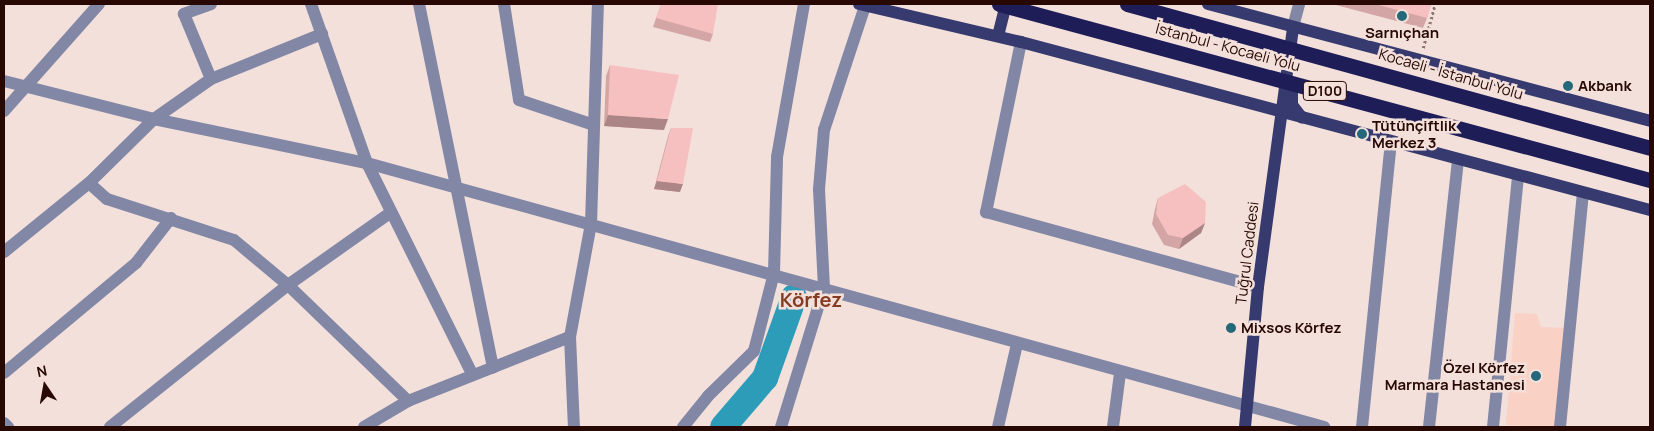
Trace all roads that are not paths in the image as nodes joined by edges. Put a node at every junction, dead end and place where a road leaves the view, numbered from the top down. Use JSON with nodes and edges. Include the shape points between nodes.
{"nodes":[{"id":1,"x":99,"y":4,"type":"edge"},
{"id":2,"x":210,"y":4,"type":"edge"},
{"id":3,"x":312,"y":4,"type":"edge"},
{"id":4,"x":419,"y":4,"type":"edge"},
{"id":5,"x":504,"y":4,"type":"edge"},
{"id":6,"x":598,"y":4,"type":"edge"},
{"id":7,"x":804,"y":4,"type":"edge"},
{"id":8,"x":999,"y":4,"type":"edge"},
{"id":9,"x":1006,"y":4,"type":"edge"},
{"id":10,"x":1127,"y":4,"type":"edge"},
{"id":11,"x":1208,"y":4,"type":"edge"},
{"id":12,"x":1299,"y":4,"type":"edge"},
{"id":13,"x":862,"y":5,"type":"edge"},
{"id":14,"x":1293,"y":27,"type":"junction"},
{"id":15,"x":322,"y":34,"type":"junction"},
{"id":16,"x":1316,"y":34,"type":"junction"},
{"id":17,"x":998,"y":36,"type":"junction"},
{"id":18,"x":1021,"y":42,"type":"junction"},
{"id":19,"x":211,"y":79,"type":"junction"},
{"id":20,"x":4,"y":81,"type":"edge"},
{"id":21,"x":26,"y":88,"type":"junction"},
{"id":22,"x":4,"y":112,"type":"edge"},
{"id":23,"x":1280,"y":112,"type":"junction"},
{"id":24,"x":1302,"y":118,"type":"junction"},
{"id":25,"x":154,"y":119,"type":"junction"},
{"id":26,"x":1650,"y":121,"type":"edge"},
{"id":27,"x":594,"y":125,"type":"junction"},
{"id":28,"x":1391,"y":142,"type":"junction"},
{"id":29,"x":1650,"y":148,"type":"edge"},
{"id":30,"x":1458,"y":160,"type":"junction"},
{"id":31,"x":367,"y":163,"type":"junction"},
{"id":32,"x":1518,"y":175,"type":"junction"},
{"id":33,"x":1650,"y":180,"type":"edge"},
{"id":34,"x":89,"y":182,"type":"junction"},
{"id":35,"x":454,"y":187,"type":"junction"},
{"id":36,"x":1583,"y":194,"type":"junction"},
{"id":37,"x":1650,"y":210,"type":"edge"},
{"id":38,"x":390,"y":213,"type":"junction"},
{"id":39,"x":172,"y":218,"type":"junction"},
{"id":40,"x":591,"y":224,"type":"junction"},
{"id":41,"x":4,"y":252,"type":"edge"},
{"id":42,"x":774,"y":274,"type":"junction"},
{"id":43,"x":288,"y":285,"type":"junction"},
{"id":44,"x":1258,"y":287,"type":"junction"},
{"id":45,"x":824,"y":288,"type":"junction"},
{"id":46,"x":570,"y":337,"type":"junction"},
{"id":47,"x":1017,"y":344,"type":"junction"},
{"id":48,"x":493,"y":368,"type":"junction"},
{"id":49,"x":4,"y":373,"type":"edge"},
{"id":50,"x":1120,"y":373,"type":"junction"},
{"id":51,"x":472,"y":374,"type":"junction"},
{"id":52,"x":408,"y":401,"type":"junction"},
{"id":53,"x":1247,"y":408,"type":"junction"},
{"id":54,"x":4,"y":423,"type":"edge"},
{"id":55,"x":8,"y":427,"type":"edge"},
{"id":56,"x":110,"y":427,"type":"edge"},
{"id":57,"x":364,"y":427,"type":"edge"},
{"id":58,"x":574,"y":427,"type":"edge"},
{"id":59,"x":683,"y":427,"type":"edge"},
{"id":60,"x":780,"y":427,"type":"edge"},
{"id":61,"x":998,"y":427,"type":"edge"},
{"id":62,"x":1114,"y":427,"type":"edge"},
{"id":63,"x":1245,"y":427,"type":"edge"},
{"id":64,"x":1324,"y":427,"type":"edge"},
{"id":65,"x":1362,"y":427,"type":"edge"},
{"id":66,"x":1429,"y":427,"type":"edge"},
{"id":67,"x":1494,"y":427,"type":"edge"},
{"id":68,"x":1560,"y":427,"type":"edge"}],
"edges":[{"from":1,"to":21,"type":"street"},
{"from":2,"to":19,"type":"street","via":[[184,14]]},
{"from":3,"to":15,"type":"street"},
{"from":4,"to":35,"type":"street"},
{"from":5,"to":27,"type":"street","via":[[519,100]]},
{"from":6,"to":27,"type":"street"},
{"from":7,"to":42,"type":"street","via":[[776,157]]},
{"from":8,"to":33,"type":"highway","name":"İstanbul - Kocaeli Yolu","number":"D100","bridge":true},
{"from":9,"to":17,"type":"main road"},
{"from":10,"to":29,"type":"highway","name":"Kocaeli - İstanbul Yolu","number":"D100","bridge":true},
{"from":11,"to":14,"type":"main road"},
{"from":12,"to":14,"type":"street"},
{"from":13,"to":17,"type":"main road"},
{"from":13,"to":45,"type":"street","via":[[824,130],[818,189]]},
{"from":14,"to":16,"type":"main road"},
{"from":14,"to":23,"type":"main road","name":"Tuğrul Caddesi"},
{"from":15,"to":19,"type":"street"},
{"from":15,"to":31,"type":"street"},
{"from":16,"to":24,"type":"main road","via":[[1302,39],[1297,52],[1290,97]]},
{"from":16,"to":26,"type":"main road"},
{"from":17,"to":18,"type":"main road"},
{"from":18,"to":23,"type":"main road"},
{"from":18,"to":44,"type":"street","via":[[986,212]]},
{"from":19,"to":25,"type":"street"},
{"from":20,"to":21,"type":"street"},
{"from":21,"to":22,"type":"street"},
{"from":21,"to":25,"type":"street"},
{"from":23,"to":24,"type":"main road"},
{"from":23,"to":44,"type":"main road","name":"Tuğrul Caddesi"},
{"from":24,"to":28,"type":"main road"},
{"from":25,"to":31,"type":"street"},
{"from":25,"to":34,"type":"street"},
{"from":27,"to":40,"type":"street"},
{"from":28,"to":30,"type":"main road"},
{"from":28,"to":65,"type":"street"},
{"from":30,"to":32,"type":"main road"},
{"from":30,"to":66,"type":"street"},
{"from":31,"to":35,"type":"street"},
{"from":31,"to":38,"type":"street"},
{"from":32,"to":36,"type":"main road"},
{"from":32,"to":67,"type":"street"},
{"from":34,"to":39,"type":"street","via":[[107,199]]},
{"from":34,"to":41,"type":"street"},
{"from":35,"to":40,"type":"street"},
{"from":35,"to":48,"type":"street"},
{"from":36,"to":37,"type":"main road"},
{"from":36,"to":68,"type":"street"},
{"from":38,"to":43,"type":"street"},
{"from":38,"to":51,"type":"street"},
{"from":39,"to":43,"type":"street","via":[[234,240]]},
{"from":39,"to":49,"type":"street","via":[[136,263]]},
{"from":40,"to":42,"type":"street"},
{"from":40,"to":46,"type":"street"},
{"from":42,"to":45,"type":"street"},
{"from":42,"to":59,"type":"street","via":[[754,350],[708,396]]},
{"from":43,"to":52,"type":"street"},
{"from":43,"to":56,"type":"street"},
{"from":44,"to":53,"type":"main road","name":"Tuğrul Caddesi"},
{"from":45,"to":47,"type":"street"},
{"from":45,"to":60,"type":"street"},
{"from":46,"to":48,"type":"street"},
{"from":46,"to":58,"type":"street"},
{"from":47,"to":50,"type":"street"},
{"from":47,"to":61,"type":"street"},
{"from":48,"to":51,"type":"street"},
{"from":50,"to":53,"type":"street"},
{"from":50,"to":62,"type":"street"},
{"from":51,"to":52,"type":"street"},
{"from":52,"to":57,"type":"street"},
{"from":53,"to":63,"type":"main road","name":"Tuğrul Caddesi"},
{"from":53,"to":64,"type":"street"},
{"from":54,"to":55,"type":"street"}]}
